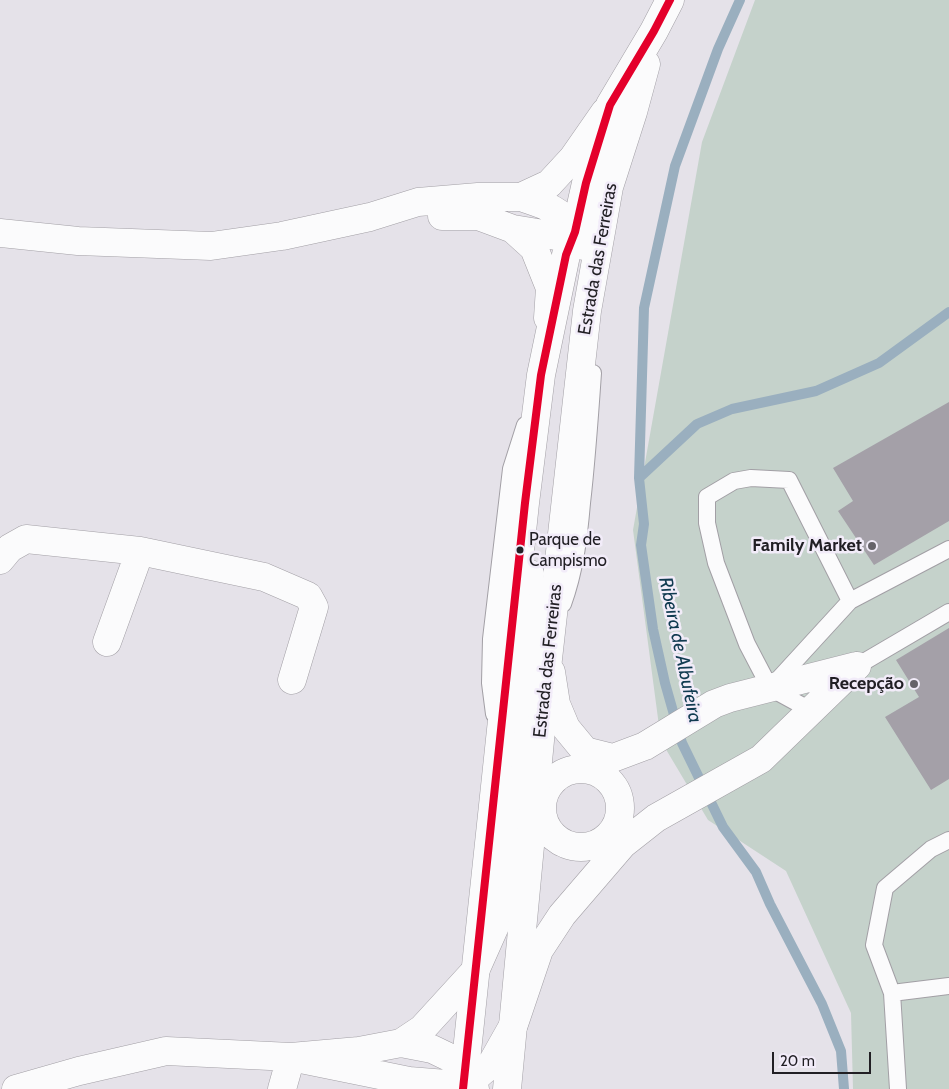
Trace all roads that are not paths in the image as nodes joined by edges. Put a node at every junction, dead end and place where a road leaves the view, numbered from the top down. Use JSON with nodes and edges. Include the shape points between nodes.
{"nodes":[{"id":1,"x":670,"y":0,"type":"edge"},
{"id":2,"x":654,"y":32,"type":"junction"},
{"id":3,"x":610,"y":105,"type":"junction"},
{"id":4,"x":615,"y":169,"type":"junction"},
{"id":5,"x":521,"y":197,"type":"junction"},
{"id":6,"x":370,"y":217,"type":"junction"},
{"id":7,"x":513,"y":229,"type":"junction"},
{"id":8,"x":575,"y":232,"type":"junction"},
{"id":9,"x":0,"y":233,"type":"edge"},
{"id":10,"x":592,"y":280,"type":"junction"},
{"id":11,"x":547,"y":345,"type":"junction"},
{"id":12,"x":540,"y":375,"type":"junction"},
{"id":13,"x":525,"y":503,"type":"junction"},
{"id":14,"x":949,"y":549,"type":"edge"},
{"id":15,"x":140,"y":551,"type":"junction"},
{"id":16,"x":0,"y":560,"type":"edge"},
{"id":17,"x":850,"y":601,"type":"junction"},
{"id":18,"x":949,"y":612,"type":"edge"},
{"id":19,"x":107,"y":642,"type":"dead end"},
{"id":20,"x":549,"y":646,"type":"junction"},
{"id":21,"x":857,"y":666,"type":"junction"},
{"id":22,"x":292,"y":680,"type":"dead end"},
{"id":23,"x":770,"y":688,"type":"junction"},
{"id":24,"x":812,"y":711,"type":"junction"},
{"id":25,"x":499,"y":754,"type":"junction"},
{"id":26,"x":602,"y":764,"type":"junction"},
{"id":27,"x":536,"y":802,"type":"junction"},
{"id":28,"x":617,"y":824,"type":"junction"},
{"id":29,"x":949,"y":840,"type":"edge"},
{"id":30,"x":561,"y":842,"type":"junction"},
{"id":31,"x":592,"y":879,"type":"junction"},
{"id":32,"x":476,"y":971,"type":"junction"},
{"id":33,"x":949,"y":986,"type":"edge"},
{"id":34,"x":892,"y":993,"type":"junction"},
{"id":35,"x":514,"y":1024,"type":"junction"},
{"id":36,"x":401,"y":1044,"type":"junction"},
{"id":37,"x":291,"y":1057,"type":"junction"},
{"id":38,"x":390,"y":1083,"type":"edge"},
{"id":39,"x":468,"y":1085,"type":"edge"},
{"id":40,"x":16,"y":1089,"type":"edge"},
{"id":41,"x":282,"y":1089,"type":"edge"},
{"id":42,"x":507,"y":1089,"type":"edge"},
{"id":43,"x":898,"y":1089,"type":"edge"}],
"edges":[{"from":1,"to":2,"type":"street","name":"Estrada das Ferreiras"},
{"from":2,"to":3,"type":"street","name":"Estrada das Ferreiras"},
{"from":2,"to":4,"type":"street","name":"Estrada das Ferreiras"},
{"from":3,"to":5,"type":"street","via":[[573,158],[549,184]]},
{"from":3,"to":8,"type":"street","name":"Estrada das Ferreiras","via":[[586,182]]},
{"from":4,"to":8,"type":"street","via":[[589,221]]},
{"from":4,"to":10,"type":"street","name":"Estrada das Ferreiras"},
{"from":5,"to":6,"type":"street","via":[[418,202]]},
{"from":5,"to":8,"type":"street","via":[[544,204],[563,217]]},
{"from":6,"to":7,"type":"street","via":[[478,216]]},
{"from":6,"to":9,"type":"street","via":[[282,236],[211,246],[78,241]]},
{"from":7,"to":8,"type":"street","via":[[562,237]]},
{"from":7,"to":11,"type":"street","via":[[534,248],[550,288]]},
{"from":8,"to":10,"type":"street","via":[[582,237]]},
{"from":8,"to":11,"type":"street","name":"Estrada das Ferreiras","via":[[566,255]]},
{"from":10,"to":20,"type":"street","name":"Estrada das Ferreiras"},
{"from":11,"to":12,"type":"street","name":"Estrada das Ferreiras"},
{"from":12,"to":13,"type":"street","name":"Estrada das Ferreiras"},
{"from":12,"to":25,"type":"lane","via":[[511,469],[491,640],[490,683]]},
{"from":13,"to":25,"type":"street","name":"Estrada das Ferreiras"},
{"from":13,"to":27,"type":"street","via":[[532,553],[524,664],[512,760],[514,787]]},
{"from":14,"to":17,"type":"lane"},
{"from":15,"to":16,"type":"street","via":[[26,539],[10,548]]},
{"from":15,"to":19,"type":"street"},
{"from":15,"to":22,"type":"street","via":[[264,577],[308,596],[314,607]]},
{"from":17,"to":23,"type":"lane"},
{"from":17,"to":23,"type":"lane","via":[[789,480],[752,478],[734,481],[707,497],[707,523],[716,563],[747,644]]},
{"from":18,"to":21,"type":"lane"},
{"from":20,"to":26,"type":"street","via":[[556,704],[566,728]]},
{"from":20,"to":27,"type":"street","name":"Estrada das Ferreiras"},
{"from":21,"to":23,"type":"street"},
{"from":21,"to":24,"type":"street"},
{"from":23,"to":24,"type":"lane"},
{"from":23,"to":26,"type":"street","via":[[714,704],[645,746]]},
{"from":24,"to":31,"type":"street","via":[[761,759],[656,818],[623,844]]},
{"from":25,"to":32,"type":"street","name":"Estrada das Ferreiras"},
{"from":26,"to":27,"type":"street","via":[[566,772]]},
{"from":26,"to":28,"type":"street","via":[[599,773],[616,790],[620,811]]},
{"from":27,"to":30,"type":"street"},
{"from":27,"to":30,"type":"street","via":[[548,788],[542,806],[545,824]]},
{"from":27,"to":32,"type":"street","via":[[511,831],[505,853],[499,917]]},
{"from":27,"to":35,"type":"street","name":"Estrada das Ferreiras"},
{"from":28,"to":30,"type":"street","via":[[598,844],[573,847]]},
{"from":28,"to":31,"type":"street"},
{"from":29,"to":34,"type":"lane","via":[[931,849],[885,888],[874,945]]},
{"from":31,"to":35,"type":"street","via":[[562,915],[539,950]]},
{"from":32,"to":36,"type":"street","via":[[422,1029]]},
{"from":32,"to":39,"type":"street","name":"Estrada das Ferreiras"},
{"from":33,"to":34,"type":"lane"},
{"from":34,"to":43,"type":"lane"},
{"from":35,"to":39,"type":"street","via":[[492,1063]]},
{"from":35,"to":42,"type":"street","name":"Estrada das Ferreiras"},
{"from":36,"to":37,"type":"street"},
{"from":36,"to":39,"type":"street","via":[[432,1049],[457,1062]]},
{"from":37,"to":38,"type":"street"},
{"from":37,"to":40,"type":"street","via":[[166,1051]]},
{"from":37,"to":41,"type":"street"},
{"from":38,"to":39,"type":"street"}]}
